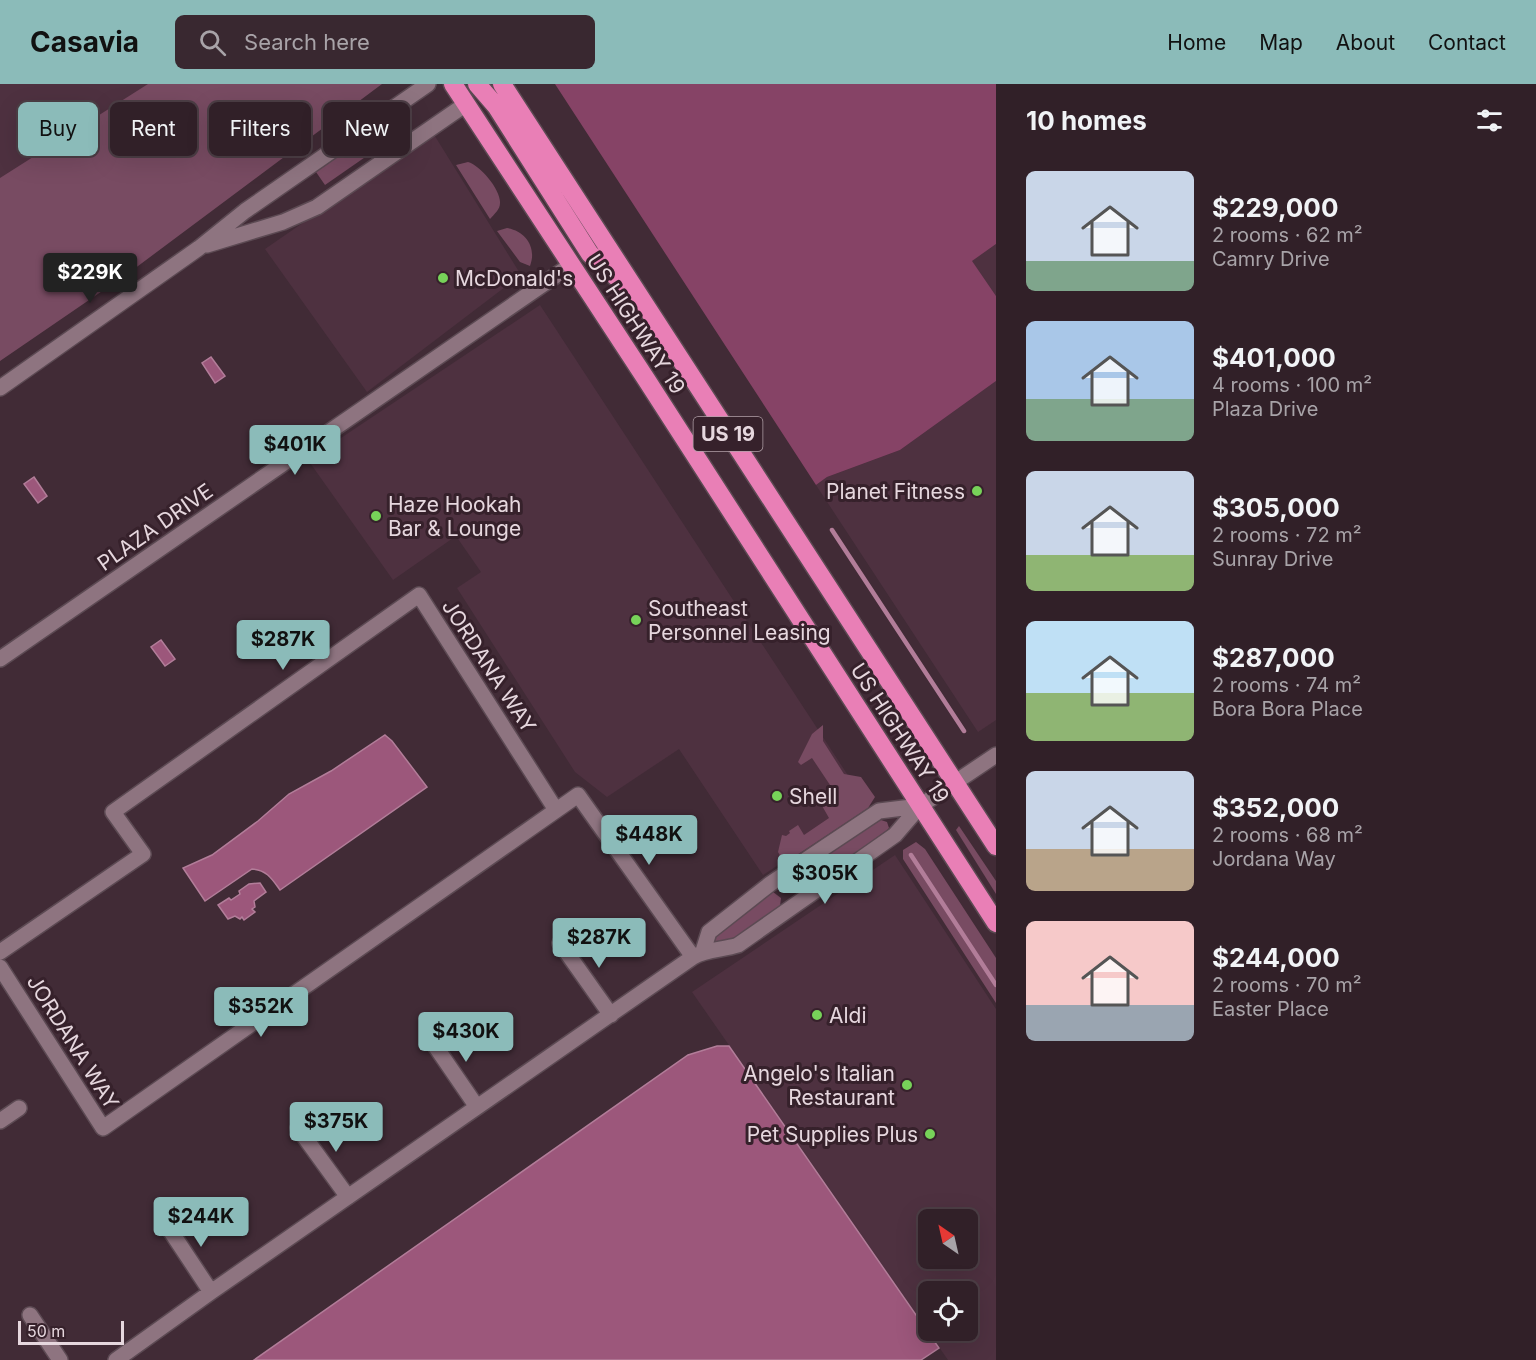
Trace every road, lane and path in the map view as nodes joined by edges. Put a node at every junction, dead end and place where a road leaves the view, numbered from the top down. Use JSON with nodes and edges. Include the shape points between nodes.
{"nodes":[{"id":1,"x":428,"y":84,"type":"edge"},
{"id":2,"x":453,"y":84,"type":"edge"},
{"id":3,"x":477,"y":84,"type":"edge"},
{"id":4,"x":502,"y":84,"type":"edge"},
{"id":5,"x":466,"y":104,"type":"junction"},
{"id":6,"x":199,"y":248,"type":"junction"},
{"id":7,"x":571,"y":266,"type":"junction"},
{"id":8,"x":641,"y":300,"type":"junction"},
{"id":9,"x":0,"y":387,"type":"edge"},
{"id":10,"x":0,"y":659,"type":"edge"},
{"id":11,"x":996,"y":754,"type":"edge"},
{"id":12,"x":955,"y":783,"type":"junction"},
{"id":13,"x":920,"y":806,"type":"junction"},
{"id":14,"x":556,"y":810,"type":"junction"},
{"id":15,"x":996,"y":846,"type":"edge"},
{"id":16,"x":996,"y":923,"type":"edge"},
{"id":17,"x":560,"y":943,"type":"dead end"},
{"id":18,"x":0,"y":952,"type":"edge"},
{"id":19,"x":698,"y":954,"type":"junction"},
{"id":20,"x":0,"y":967,"type":"edge"},
{"id":21,"x":610,"y":1015,"type":"junction"},
{"id":22,"x":429,"y":1037,"type":"dead end"},
{"id":23,"x":477,"y":1107,"type":"junction"},
{"id":24,"x":19,"y":1108,"type":"dead end"},
{"id":25,"x":0,"y":1121,"type":"edge"},
{"id":26,"x":297,"y":1128,"type":"dead end"},
{"id":27,"x":348,"y":1197,"type":"junction"},
{"id":28,"x":164,"y":1221,"type":"dead end"},
{"id":29,"x":211,"y":1292,"type":"junction"},
{"id":30,"x":30,"y":1316,"type":"dead end"},
{"id":31,"x":60,"y":1360,"type":"edge"},
{"id":32,"x":116,"y":1360,"type":"edge"}],
"edges":[{"from":1,"to":6,"type":"street"},
{"from":2,"to":5,"type":"highway","name":"US HIGHWAY 19","number":"US 19"},
{"from":3,"to":8,"type":"highway","via":[[496,106],[590,254]]},
{"from":4,"to":8,"type":"highway","name":"US HIGHWAY 19","number":"US 19"},
{"from":5,"to":6,"type":"street","via":[[317,207],[284,222]]},
{"from":5,"to":7,"type":"highway","name":"US HIGHWAY 19","number":"US 19"},
{"from":6,"to":9,"type":"street"},
{"from":7,"to":10,"type":"street","name":"PLAZA DRIVE"},
{"from":7,"to":13,"type":"highway","name":"US HIGHWAY 19","number":"US 19"},
{"from":8,"to":12,"type":"highway","name":"US HIGHWAY 19","number":"US 19"},
{"from":11,"to":12,"type":"street"},
{"from":12,"to":13,"type":"street"},
{"from":12,"to":15,"type":"highway","name":"US HIGHWAY 19","number":"US 19"},
{"from":13,"to":16,"type":"highway","name":"US HIGHWAY 19","number":"US 19"},
{"from":13,"to":19,"type":"street","via":[[895,835],[738,945]]},
{"from":13,"to":19,"type":"street","via":[[879,811],[770,884],[709,932]]},
{"from":14,"to":18,"type":"street","name":"JORDANA WAY","via":[[419,595],[113,812],[142,854]]},
{"from":14,"to":19,"type":"street","name":"JORDANA WAY","via":[[578,795]]},
{"from":14,"to":20,"type":"street","name":"JORDANA WAY","via":[[103,1128]]},
{"from":17,"to":21,"type":"street"},
{"from":19,"to":21,"type":"street"},
{"from":21,"to":23,"type":"street"},
{"from":22,"to":23,"type":"street"},
{"from":23,"to":27,"type":"street"},
{"from":24,"to":25,"type":"street"},
{"from":26,"to":27,"type":"street"},
{"from":27,"to":29,"type":"street"},
{"from":28,"to":29,"type":"street"},
{"from":29,"to":32,"type":"street"},
{"from":30,"to":31,"type":"street"}]}
